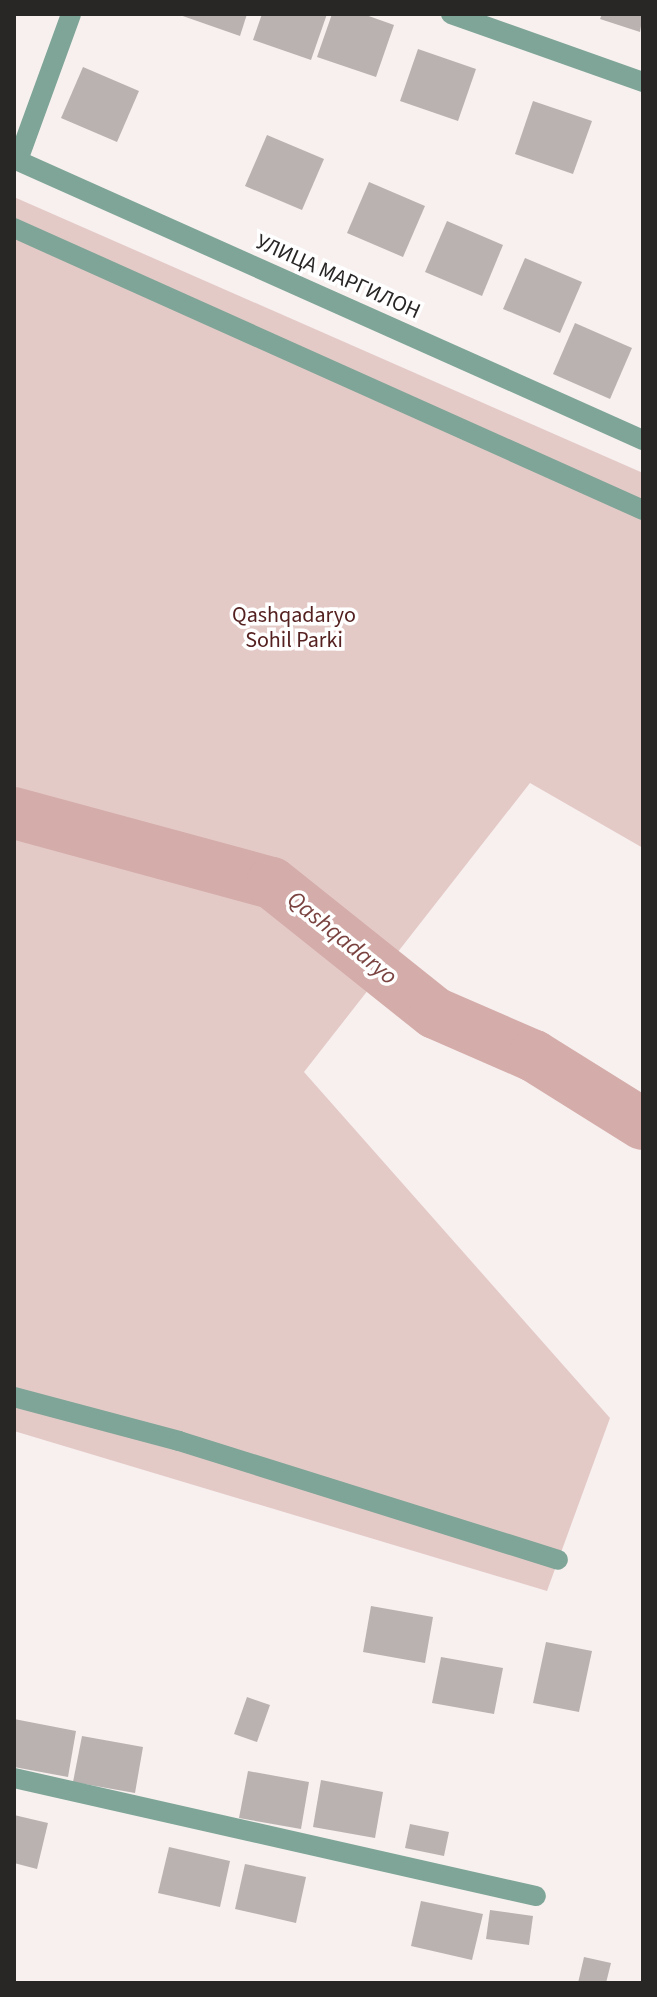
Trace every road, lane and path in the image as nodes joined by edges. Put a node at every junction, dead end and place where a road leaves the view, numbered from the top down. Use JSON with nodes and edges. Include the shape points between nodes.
{"nodes":[{"id":1,"x":71,"y":14,"type":"edge"},
{"id":2,"x":451,"y":14,"type":"edge"},
{"id":3,"x":643,"y":82,"type":"edge"},
{"id":4,"x":16,"y":160,"type":"edge"},
{"id":5,"x":14,"y":228,"type":"edge"},
{"id":6,"x":643,"y":440,"type":"edge"},
{"id":7,"x":643,"y":510,"type":"edge"},
{"id":8,"x":14,"y":1397,"type":"edge"},
{"id":9,"x":558,"y":1560,"type":"dead end"},
{"id":10,"x":14,"y":1778,"type":"edge"},
{"id":11,"x":536,"y":1896,"type":"dead end"}],
"edges":[{"from":1,"to":4,"type":"street"},
{"from":2,"to":3,"type":"street"},
{"from":4,"to":6,"type":"street","name":"УЛИЦА МАРГИЛОН"},
{"from":5,"to":7,"type":"street"},
{"from":8,"to":9,"type":"street","via":[[179,1441]]},
{"from":10,"to":11,"type":"street"}]}
